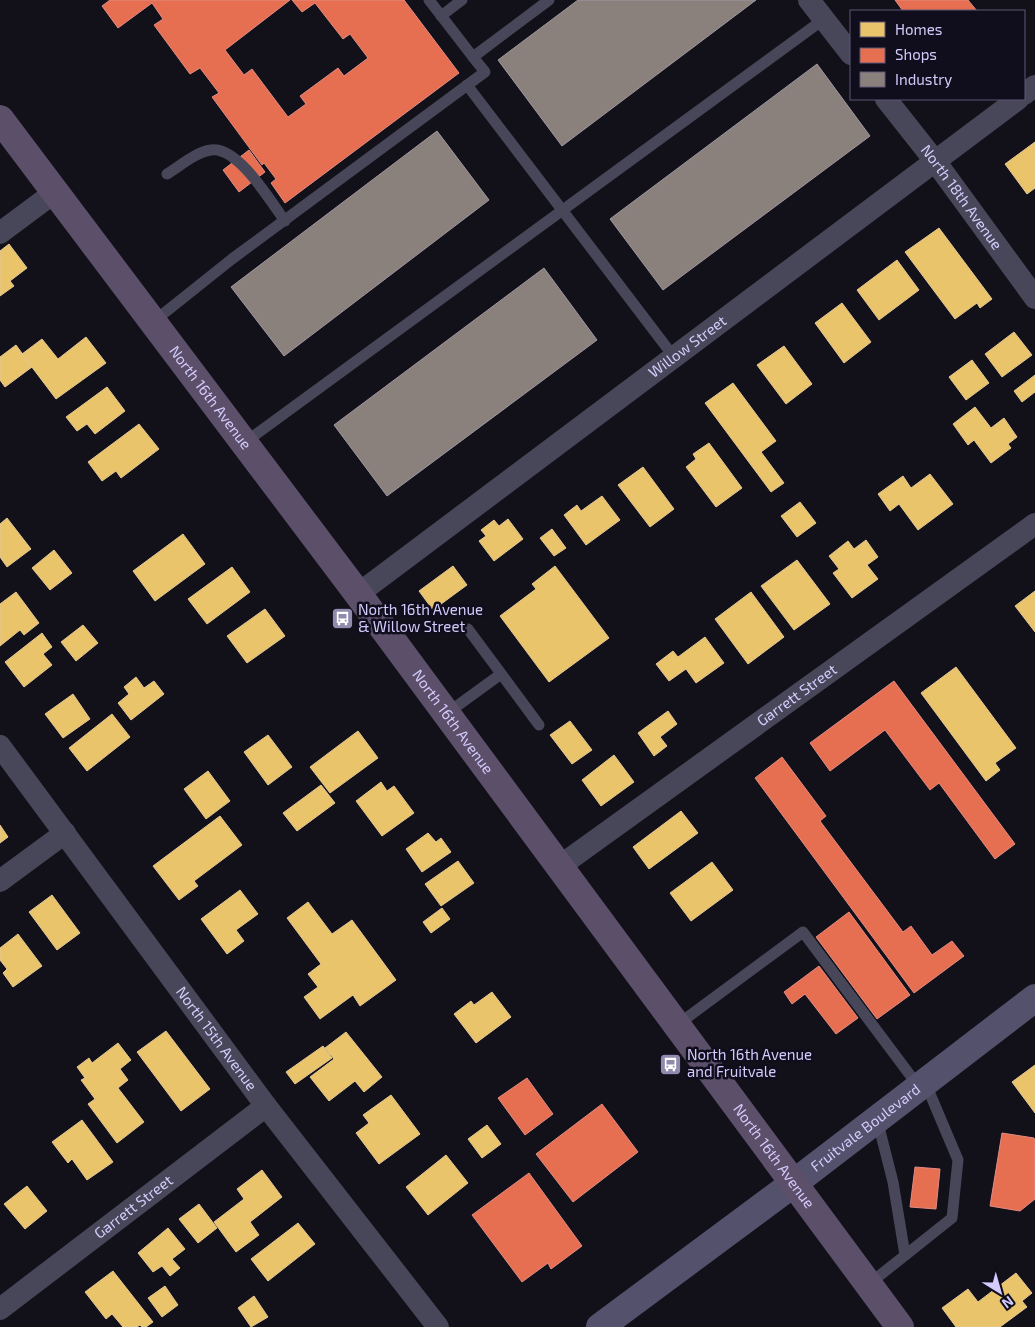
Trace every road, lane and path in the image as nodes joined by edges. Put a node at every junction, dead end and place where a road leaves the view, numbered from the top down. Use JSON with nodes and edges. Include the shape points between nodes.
{"nodes":[{"id":1,"x":429,"y":0,"type":"edge"},
{"id":2,"x":462,"y":0,"type":"edge"},
{"id":3,"x":549,"y":0,"type":"edge"},
{"id":4,"x":809,"y":0,"type":"edge"},
{"id":5,"x":441,"y":16,"type":"junction"},
{"id":6,"x":824,"y":19,"type":"junction"},
{"id":7,"x":850,"y":53,"type":"edge"},
{"id":8,"x":473,"y":57,"type":"junction"},
{"id":9,"x":467,"y":86,"type":"junction"},
{"id":10,"x":887,"y":100,"type":"edge"},
{"id":11,"x":1017,"y":100,"type":"edge"},
{"id":12,"x":0,"y":119,"type":"edge"},
{"id":13,"x":935,"y":161,"type":"junction"},
{"id":14,"x":167,"y":174,"type":"dead end"},
{"id":15,"x":55,"y":192,"type":"junction"},
{"id":16,"x":562,"y":210,"type":"junction"},
{"id":17,"x":285,"y":221,"type":"junction"},
{"id":18,"x":0,"y":234,"type":"edge"},
{"id":19,"x":1035,"y":298,"type":"edge"},
{"id":20,"x":153,"y":322,"type":"junction"},
{"id":21,"x":674,"y":357,"type":"junction"},
{"id":22,"x":244,"y":443,"type":"junction"},
{"id":23,"x":1035,"y":524,"type":"edge"},
{"id":24,"x":358,"y":594,"type":"junction"},
{"id":25,"x":468,"y":629,"type":"dead end"},
{"id":26,"x":501,"y":674,"type":"junction"},
{"id":27,"x":446,"y":714,"type":"junction"},
{"id":28,"x":539,"y":725,"type":"dead end"},
{"id":29,"x":0,"y":746,"type":"edge"},
{"id":30,"x":65,"y":833,"type":"junction"},
{"id":31,"x":560,"y":866,"type":"junction"},
{"id":32,"x":0,"y":881,"type":"edge"},
{"id":33,"x":1035,"y":998,"type":"edge"},
{"id":34,"x":677,"y":1025,"type":"junction"},
{"id":35,"x":922,"y":1085,"type":"junction"},
{"id":36,"x":266,"y":1106,"type":"junction"},
{"id":37,"x":877,"y":1119,"type":"junction"},
{"id":38,"x":794,"y":1183,"type":"junction"},
{"id":39,"x":905,"y":1255,"type":"junction"},
{"id":40,"x":869,"y":1284,"type":"junction"},
{"id":41,"x":0,"y":1309,"type":"edge"},
{"id":42,"x":438,"y":1327,"type":"edge"},
{"id":43,"x":600,"y":1327,"type":"edge"},
{"id":44,"x":900,"y":1327,"type":"edge"}],
"edges":[{"from":1,"to":5,"type":"lane"},
{"from":2,"to":5,"type":"lane"},
{"from":3,"to":8,"type":"lane"},
{"from":4,"to":6,"type":"street"},
{"from":5,"to":8,"type":"lane"},
{"from":6,"to":7,"type":"street"},
{"from":6,"to":16,"type":"lane"},
{"from":8,"to":9,"type":"lane","via":[[485,72]]},
{"from":9,"to":16,"type":"lane"},
{"from":9,"to":17,"type":"lane"},
{"from":10,"to":13,"type":"street","name":"North 18th Avenue"},
{"from":11,"to":13,"type":"street","name":"Willow Street"},
{"from":12,"to":15,"type":"main road","name":"North 16th Avenue"},
{"from":13,"to":19,"type":"street","name":"North 18th Avenue"},
{"from":13,"to":21,"type":"street","name":"Willow Street"},
{"from":14,"to":17,"type":"lane","via":[[195,156],[212,150],[225,152],[245,168]]},
{"from":15,"to":18,"type":"street"},
{"from":15,"to":20,"type":"main road","name":"North 16th Avenue"},
{"from":16,"to":21,"type":"lane"},
{"from":16,"to":22,"type":"lane"},
{"from":17,"to":20,"type":"lane"},
{"from":20,"to":22,"type":"main road","name":"North 16th Avenue"},
{"from":21,"to":24,"type":"street","name":"Willow Street"},
{"from":22,"to":24,"type":"main road","name":"North 16th Avenue"},
{"from":23,"to":31,"type":"street","name":"Garrett Street"},
{"from":24,"to":27,"type":"main road","name":"North 16th Avenue"},
{"from":25,"to":26,"type":"lane"},
{"from":26,"to":27,"type":"lane"},
{"from":26,"to":28,"type":"lane"},
{"from":27,"to":31,"type":"main road","name":"North 16th Avenue"},
{"from":29,"to":30,"type":"street","name":"North 15th Avenue"},
{"from":30,"to":32,"type":"street"},
{"from":30,"to":36,"type":"street","name":"North 15th Avenue"},
{"from":31,"to":34,"type":"main road","name":"North 16th Avenue"},
{"from":33,"to":35,"type":"main road","name":"Fruitvale Boulevard"},
{"from":34,"to":35,"type":"lane","via":[[803,932]]},
{"from":34,"to":38,"type":"main road","name":"North 16th Avenue"},
{"from":35,"to":37,"type":"main road","name":"Fruitvale Boulevard"},
{"from":35,"to":39,"type":"lane","via":[[958,1160],[952,1218]]},
{"from":36,"to":41,"type":"street","name":"Garrett Street"},
{"from":36,"to":42,"type":"street","name":"North 15th Avenue"},
{"from":37,"to":38,"type":"main road","name":"Fruitvale Boulevard"},
{"from":37,"to":39,"type":"lane","via":[[893,1182]]},
{"from":38,"to":40,"type":"main road","name":"North 16th Avenue"},
{"from":38,"to":43,"type":"main road","name":"Fruitvale Boulevard"},
{"from":39,"to":40,"type":"lane"},
{"from":40,"to":44,"type":"main road","name":"North 16th Avenue"}]}
